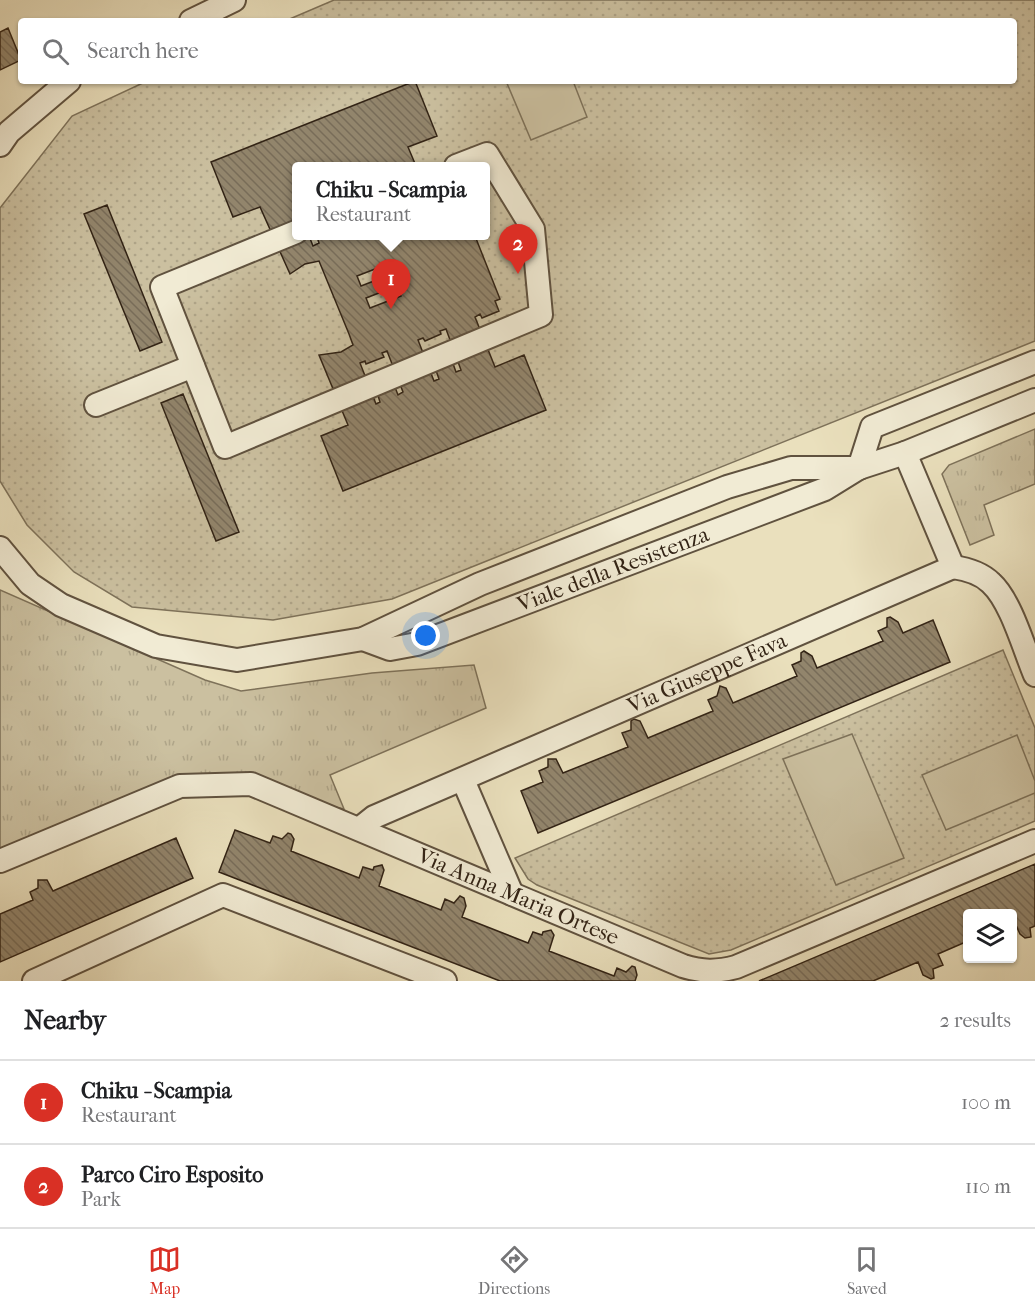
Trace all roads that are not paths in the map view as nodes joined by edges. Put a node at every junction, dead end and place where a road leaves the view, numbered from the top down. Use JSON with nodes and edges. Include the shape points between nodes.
{"nodes":[{"id":1,"x":234,"y":0,"type":"edge"},
{"id":2,"x":197,"y":18,"type":"edge"},
{"id":3,"x":65,"y":84,"type":"edge"},
{"id":4,"x":0,"y":146,"type":"edge"},
{"id":5,"x":466,"y":162,"type":"edge"},
{"id":6,"x":292,"y":234,"type":"edge"},
{"id":7,"x":1035,"y":362,"type":"edge"},
{"id":8,"x":193,"y":366,"type":"junction"},
{"id":9,"x":1035,"y":400,"type":"edge"},
{"id":10,"x":96,"y":405,"type":"dead end"},
{"id":11,"x":905,"y":453,"type":"junction"},
{"id":12,"x":859,"y":468,"type":"junction"},
{"id":13,"x":0,"y":548,"type":"edge"},
{"id":14,"x":953,"y":567,"type":"junction"},
{"id":15,"x":0,"y":574,"type":"edge"},
{"id":16,"x":30,"y":584,"type":"junction"},
{"id":17,"x":363,"y":639,"type":"junction"},
{"id":18,"x":1035,"y":675,"type":"edge"},
{"id":19,"x":463,"y":780,"type":"junction"},
{"id":20,"x":359,"y":829,"type":"junction"},
{"id":21,"x":1035,"y":841,"type":"edge"},
{"id":22,"x":0,"y":861,"type":"edge"},
{"id":23,"x":512,"y":894,"type":"junction"},
{"id":24,"x":404,"y":973,"type":"edge"},
{"id":25,"x":33,"y":981,"type":"edge"},
{"id":26,"x":445,"y":981,"type":"edge"}],
"edges":[{"from":1,"to":2,"type":"street"},
{"from":3,"to":4,"type":"street","via":[[9,132]]},
{"from":5,"to":8,"type":"street","via":[[487,154],[533,229],[541,315],[225,447]]},
{"from":6,"to":8,"type":"street","via":[[162,286]]},
{"from":7,"to":12,"type":"street","via":[[872,427]]},
{"from":8,"to":10,"type":"street"},
{"from":9,"to":11,"type":"street","name":"Viale della Resistenza"},
{"from":11,"to":12,"type":"street","name":"Viale della Resistenza"},
{"from":11,"to":14,"type":"street"},
{"from":12,"to":17,"type":"street","name":"Viale della Resistenza","via":[[791,468],[727,487],[480,584]]},
{"from":12,"to":17,"type":"street","name":"Viale della Resistenza","via":[[825,489],[417,644],[390,649]]},
{"from":13,"to":16,"type":"street","name":"Viale della Resistenza"},
{"from":14,"to":18,"type":"street","via":[[977,573],[991,582],[1001,596]]},
{"from":14,"to":19,"type":"street","name":"Via Giuseppe Fava"},
{"from":15,"to":16,"type":"street","name":"Viale della Resistenza"},
{"from":16,"to":17,"type":"street","name":"Viale della Resistenza","via":[[61,604],[156,646],[237,660]]},
{"from":19,"to":20,"type":"street","name":"Via Giuseppe Fava","via":[[374,817]]},
{"from":19,"to":23,"type":"street"},
{"from":20,"to":22,"type":"street","name":"Via Anna Maria Ortese","via":[[251,784],[180,786]]},
{"from":20,"to":23,"type":"street","name":"Via Anna Maria Ortese"},
{"from":21,"to":23,"type":"street","name":"Via Anna Maria Ortese","via":[[736,967],[718,971],[683,966]]},
{"from":24,"to":25,"type":"street","via":[[223,895]]},
{"from":24,"to":26,"type":"street"}]}
